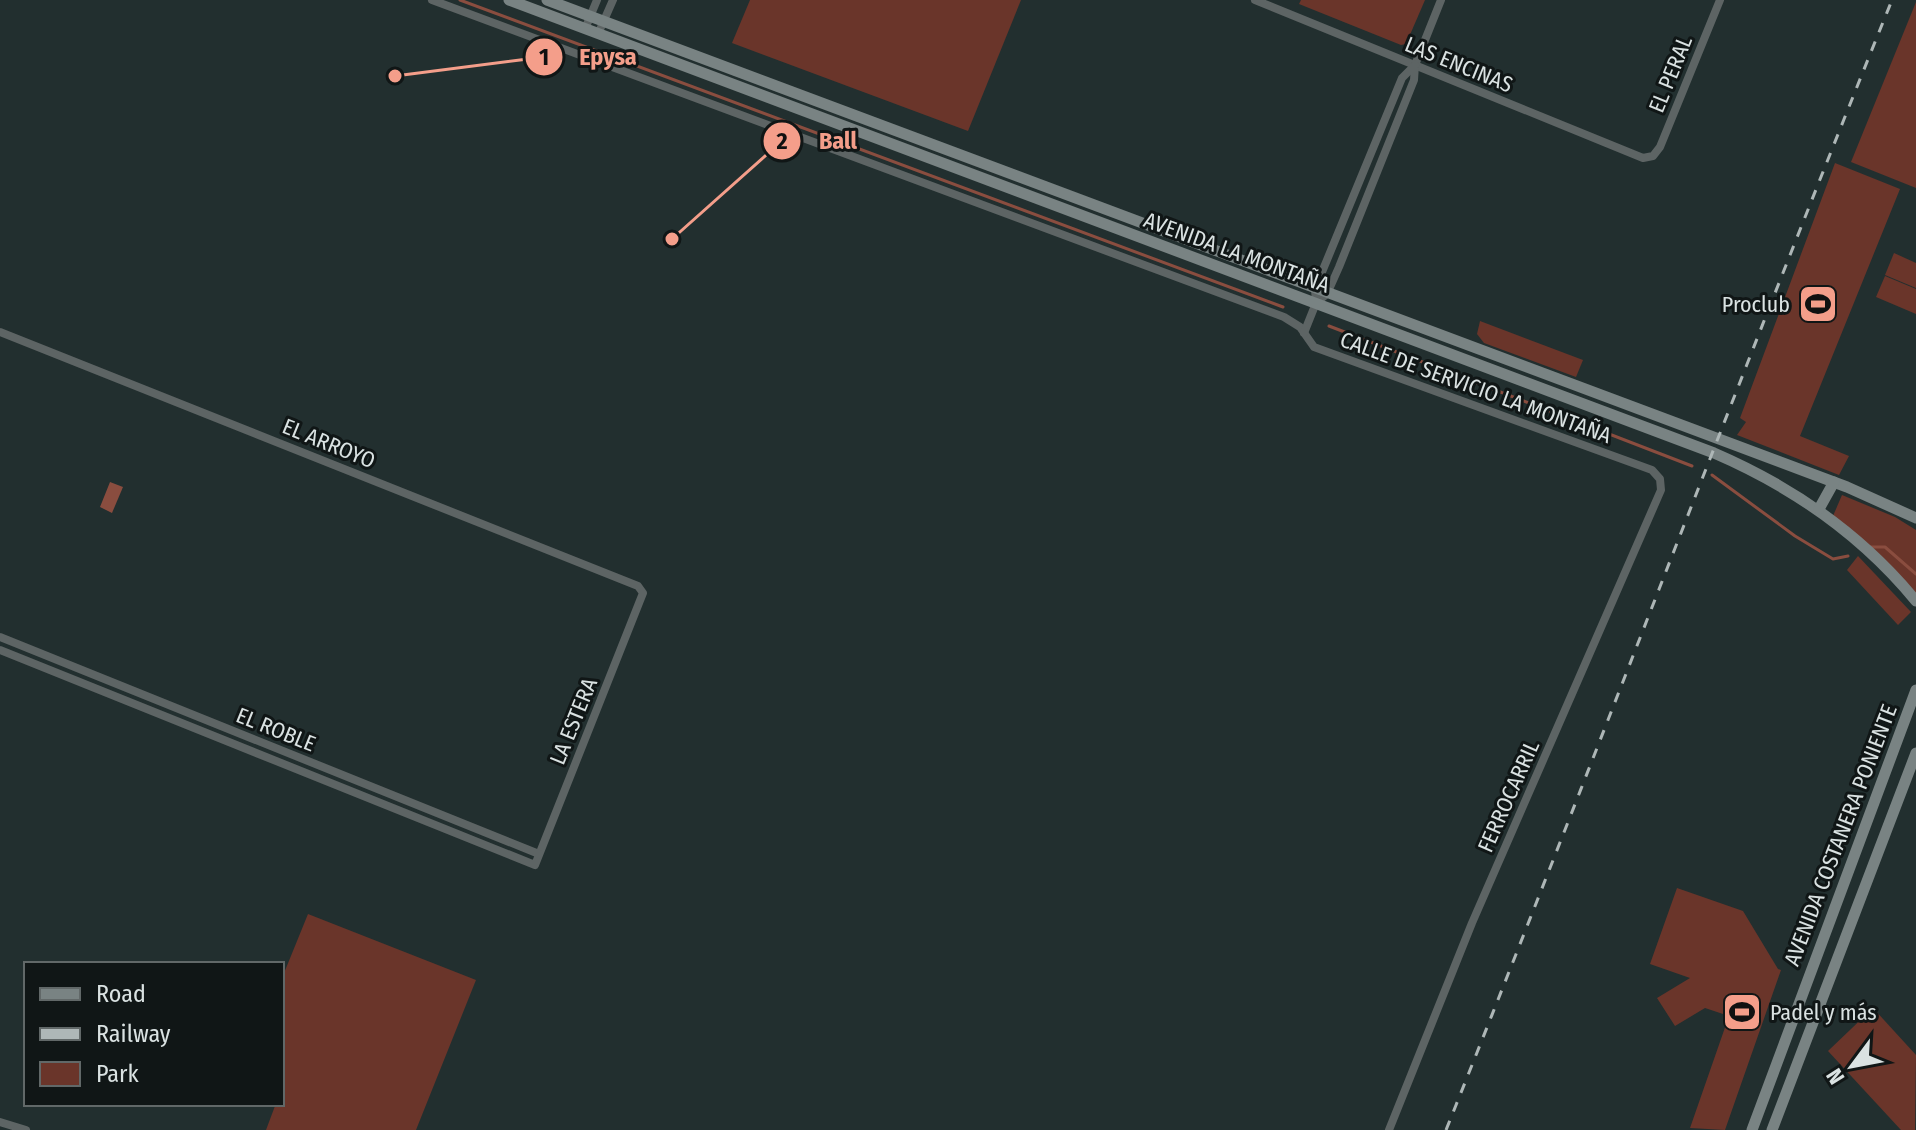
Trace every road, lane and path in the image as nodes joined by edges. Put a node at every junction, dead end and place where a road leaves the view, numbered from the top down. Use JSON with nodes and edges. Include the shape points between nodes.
{"nodes":[{"id":1,"x":432,"y":0,"type":"edge"},
{"id":2,"x":547,"y":0,"type":"edge"},
{"id":3,"x":597,"y":0,"type":"edge"},
{"id":4,"x":613,"y":0,"type":"edge"},
{"id":5,"x":1255,"y":0,"type":"edge"},
{"id":6,"x":1441,"y":0,"type":"edge"},
{"id":7,"x":1720,"y":0,"type":"edge"},
{"id":8,"x":515,"y":1,"type":"edge"},
{"id":9,"x":590,"y":17,"type":"junction"},
{"id":10,"x":604,"y":22,"type":"junction"},
{"id":11,"x":585,"y":29,"type":"junction"},
{"id":12,"x":598,"y":34,"type":"junction"},
{"id":13,"x":1415,"y":65,"type":"junction"},
{"id":14,"x":1649,"y":157,"type":"joint"},
{"id":15,"x":1315,"y":289,"type":"junction"},
{"id":16,"x":1327,"y":294,"type":"junction"},
{"id":17,"x":1316,"y":303,"type":"junction"},
{"id":18,"x":0,"y":332,"type":"edge"},
{"id":19,"x":1304,"y":333,"type":"junction"},
{"id":20,"x":1660,"y":479,"type":"joint"},
{"id":21,"x":1834,"y":482,"type":"junction"},
{"id":22,"x":1819,"y":509,"type":"junction"},
{"id":23,"x":1916,"y":518,"type":"edge"},
{"id":24,"x":643,"y":590,"type":"joint"},
{"id":25,"x":1916,"y":601,"type":"edge"},
{"id":26,"x":0,"y":637,"type":"edge"},
{"id":27,"x":0,"y":650,"type":"edge"},
{"id":28,"x":79,"y":668,"type":"junction"},
{"id":29,"x":75,"y":680,"type":"junction"},
{"id":30,"x":1916,"y":690,"type":"edge"},
{"id":31,"x":1916,"y":753,"type":"edge"},
{"id":32,"x":539,"y":854,"type":"junction"},
{"id":33,"x":535,"y":865,"type":"joint"},
{"id":34,"x":0,"y":1122,"type":"edge"},
{"id":35,"x":26,"y":1130,"type":"edge"},
{"id":36,"x":1389,"y":1130,"type":"edge"},
{"id":37,"x":1752,"y":1130,"type":"edge"},
{"id":38,"x":1772,"y":1130,"type":"edge"}],
"edges":[{"from":1,"to":19,"type":"street","name":"CALLE DE SERVICIO LA MONTAÑA","via":[[1284,317]]},
{"from":2,"to":9,"type":"main road","name":"AVENIDA LA MONTAÑA"},
{"from":3,"to":9,"type":"street"},
{"from":4,"to":10,"type":"street"},
{"from":5,"to":13,"type":"street","name":"LAS ENCINAS"},
{"from":6,"to":13,"type":"street"},
{"from":7,"to":14,"type":"street","name":"EL PERAL","via":[[1660,147]]},
{"from":8,"to":11,"type":"main road","name":"AVENIDA LA MONTAÑA"},
{"from":9,"to":10,"type":"main road","name":"AVENIDA LA MONTAÑA"},
{"from":9,"to":11,"type":"street"},
{"from":10,"to":12,"type":"street"},
{"from":10,"to":15,"type":"main road","name":"AVENIDA LA MONTAÑA"},
{"from":11,"to":12,"type":"main road","name":"AVENIDA LA MONTAÑA"},
{"from":12,"to":17,"type":"main road","name":"AVENIDA LA MONTAÑA"},
{"from":13,"to":14,"type":"street","name":"LAS ENCINAS","via":[[1640,158]]},
{"from":13,"to":15,"type":"street","via":[[1402,78]]},
{"from":13,"to":16,"type":"street","via":[[1414,80]]},
{"from":15,"to":16,"type":"main road","name":"AVENIDA LA MONTAÑA"},
{"from":15,"to":17,"type":"street"},
{"from":16,"to":17,"type":"street"},
{"from":16,"to":21,"type":"main road","name":"AVENIDA LA MONTAÑA"},
{"from":17,"to":19,"type":"street"},
{"from":17,"to":22,"type":"main road","name":"AVENIDA LA MONTAÑA","via":[[1714,453]]},
{"from":18,"to":24,"type":"street","name":"EL ARROYO"},
{"from":19,"to":20,"type":"street","name":"CALLE DE SERVICIO LA MONTAÑA","via":[[1314,347],[1649,469]]},
{"from":20,"to":36,"type":"street","name":"FERROCARRIL","via":[[1661,490],[1472,923]]},
{"from":21,"to":22,"type":"main road"},
{"from":21,"to":23,"type":"main road","name":"AVENIDA LA MONTAÑA"},
{"from":22,"to":25,"type":"main road","name":"AVENIDA LA MONTAÑA","via":[[1866,547]]},
{"from":24,"to":32,"type":"street","name":"LA ESTERA"},
{"from":26,"to":28,"type":"street","name":"EL ROBLE"},
{"from":27,"to":29,"type":"street","name":"EL ROBLE"},
{"from":28,"to":29,"type":"street"},
{"from":28,"to":32,"type":"street","name":"EL ROBLE"},
{"from":29,"to":33,"type":"street","name":"EL ROBLE"},
{"from":30,"to":37,"type":"main road","name":"AVENIDA COSTANERA PONIENTE"},
{"from":31,"to":38,"type":"main road","name":"AVENIDA COSTANERA PONIENTE"},
{"from":32,"to":33,"type":"street","name":"LA ESTERA"},
{"from":34,"to":35,"type":"street"}]}
